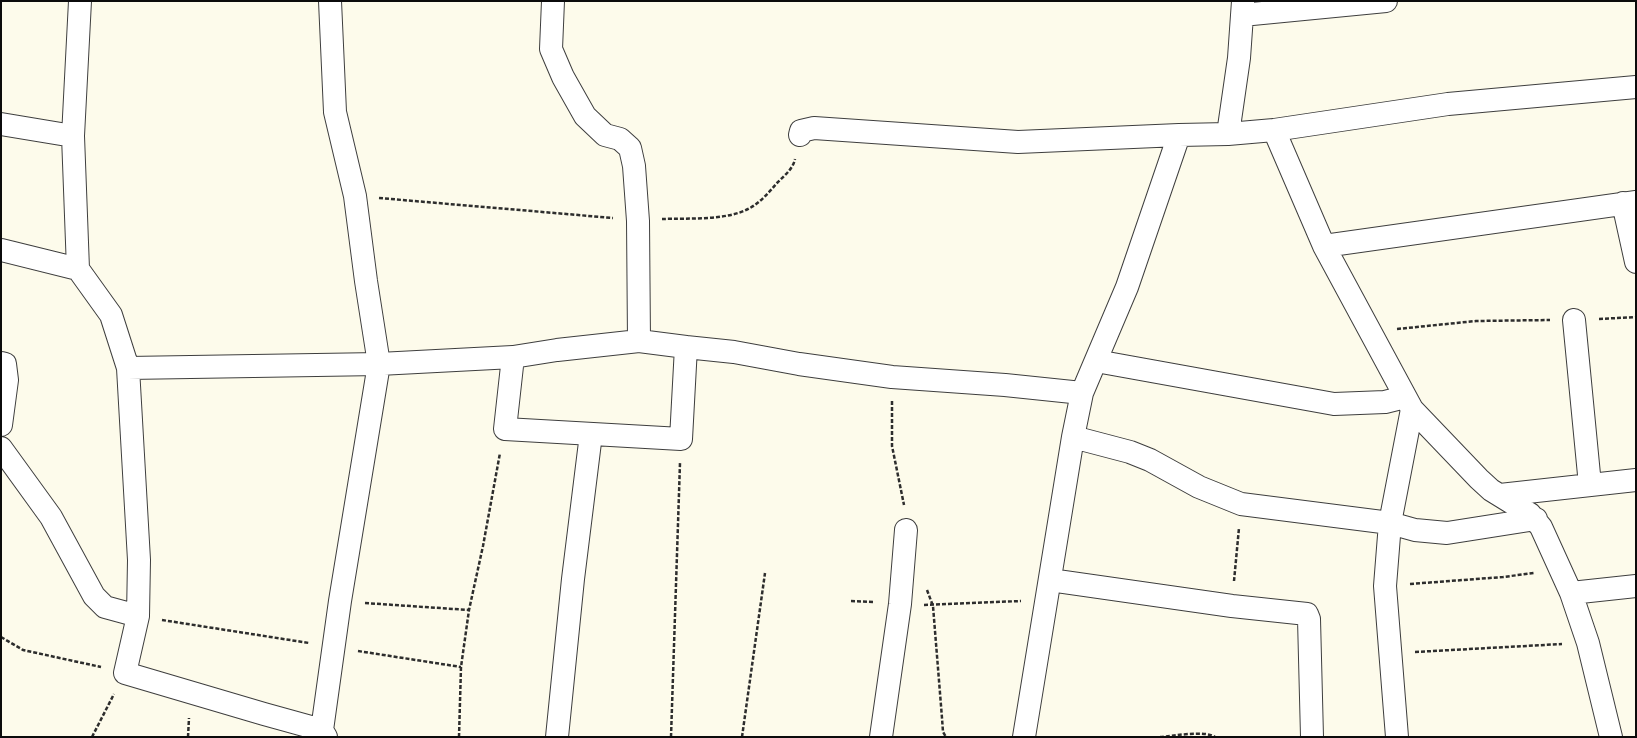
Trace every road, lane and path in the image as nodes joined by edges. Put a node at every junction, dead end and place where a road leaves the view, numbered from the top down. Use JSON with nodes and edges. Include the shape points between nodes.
{"nodes":[{"id":1,"x":80,"y":1,"type":"edge"},
{"id":2,"x":330,"y":1,"type":"edge"},
{"id":3,"x":553,"y":1,"type":"edge"},
{"id":4,"x":1386,"y":1,"type":"edge"},
{"id":5,"x":1330,"y":4,"type":"edge"},
{"id":6,"x":1243,"y":8,"type":"edge"},
{"id":7,"x":1636,"y":87,"type":"edge"},
{"id":8,"x":1,"y":124,"type":"edge"},
{"id":9,"x":1274,"y":130,"type":"junction"},
{"id":10,"x":1228,"y":134,"type":"junction"},
{"id":11,"x":800,"y":135,"type":"joint"},
{"id":12,"x":1179,"y":135,"type":"junction"},
{"id":13,"x":73,"y":136,"type":"junction"},
{"id":14,"x":355,"y":196,"type":"junction"},
{"id":15,"x":1630,"y":202,"type":"edge"},
{"id":16,"x":638,"y":221,"type":"junction"},
{"id":17,"x":1324,"y":246,"type":"junction"},
{"id":18,"x":1,"y":250,"type":"edge"},
{"id":19,"x":1636,"y":262,"type":"edge"},
{"id":20,"x":78,"y":269,"type":"junction"},
{"id":21,"x":1636,"y":317,"type":"edge"},
{"id":22,"x":1574,"y":320,"type":"junction"},
{"id":23,"x":1371,"y":332,"type":"junction"},
{"id":24,"x":639,"y":341,"type":"junction"},
{"id":25,"x":686,"y":347,"type":"junction"},
{"id":26,"x":513,"y":357,"type":"junction"},
{"id":27,"x":1096,"y":361,"type":"junction"},
{"id":28,"x":1,"y":363,"type":"edge"},
{"id":29,"x":379,"y":364,"type":"junction"},
{"id":30,"x":128,"y":368,"type":"junction"},
{"id":31,"x":892,"y":377,"type":"junction"},
{"id":32,"x":1082,"y":393,"type":"junction"},
{"id":33,"x":1409,"y":403,"type":"junction"},
{"id":34,"x":1,"y":425,"type":"edge"},
{"id":35,"x":505,"y":429,"type":"junction"},
{"id":36,"x":592,"y":434,"type":"junction"},
{"id":37,"x":1073,"y":437,"type":"junction"},
{"id":38,"x":681,"y":439,"type":"junction"},
{"id":39,"x":1,"y":448,"type":"edge"},
{"id":40,"x":1636,"y":480,"type":"edge"},
{"id":41,"x":1590,"y":485,"type":"junction"},
{"id":42,"x":1500,"y":495,"type":"junction"},
{"id":43,"x":1240,"y":504,"type":"junction"},
{"id":44,"x":1536,"y":519,"type":"junction"},
{"id":45,"x":1390,"y":523,"type":"junction"},
{"id":46,"x":906,"y":530,"type":"joint"},
{"id":47,"x":1561,"y":569,"type":"junction"},
{"id":48,"x":765,"y":573,"type":"dead end"},
{"id":49,"x":1386,"y":586,"type":"junction"},
{"id":50,"x":1636,"y":586,"type":"edge"},
{"id":51,"x":1048,"y":590,"type":"junction"},
{"id":52,"x":1571,"y":593,"type":"junction"},
{"id":53,"x":340,"y":601,"type":"junction"},
{"id":54,"x":1232,"y":606,"type":"junction"},
{"id":55,"x":469,"y":610,"type":"junction"},
{"id":56,"x":138,"y":616,"type":"junction"},
{"id":57,"x":1,"y":636,"type":"edge"},
{"id":58,"x":1588,"y":643,"type":"junction"},
{"id":59,"x":333,"y":647,"type":"junction"},
{"id":60,"x":1390,"y":653,"type":"junction"},
{"id":61,"x":460,"y":667,"type":"junction"},
{"id":62,"x":125,"y":673,"type":"junction"},
{"id":63,"x":324,"y":733,"type":"edge"},
{"id":64,"x":92,"y":737,"type":"edge"},
{"id":65,"x":459,"y":737,"type":"edge"},
{"id":66,"x":557,"y":737,"type":"edge"},
{"id":67,"x":671,"y":737,"type":"edge"},
{"id":68,"x":742,"y":737,"type":"edge"},
{"id":69,"x":881,"y":737,"type":"edge"},
{"id":70,"x":946,"y":737,"type":"edge"},
{"id":71,"x":1024,"y":737,"type":"edge"},
{"id":72,"x":1160,"y":737,"type":"edge"},
{"id":73,"x":1215,"y":737,"type":"edge"},
{"id":74,"x":1312,"y":737,"type":"edge"},
{"id":75,"x":1397,"y":737,"type":"edge"},
{"id":76,"x":1611,"y":737,"type":"edge"}],
"edges":[{"from":1,"to":13,"type":"street"},
{"from":2,"to":14,"type":"street","via":[[335,112]]},
{"from":3,"to":16,"type":"street","via":[[551,49],[563,78],[585,116],[605,135],[620,139],[630,148],[634,166]]},
{"from":4,"to":5,"type":"street"},
{"from":5,"to":6,"type":"street"},
{"from":6,"to":10,"type":"street"},
{"from":7,"to":9,"type":"street","via":[[1448,104]]},
{"from":8,"to":13,"type":"street"},
{"from":9,"to":10,"type":"street"},
{"from":9,"to":17,"type":"street"},
{"from":10,"to":12,"type":"street"},
{"from":11,"to":12,"type":"street","via":[[801,131],[814,128],[1018,142]]},
{"from":11,"to":16,"type":"path","via":[[793,166],[764,198],[750,208],[706,217]]},
{"from":12,"to":27,"type":"street","via":[[1128,287]]},
{"from":13,"to":20,"type":"street"},
{"from":14,"to":16,"type":"path"},
{"from":14,"to":29,"type":"street"},
{"from":15,"to":17,"type":"street"},
{"from":15,"to":19,"type":"street"},
{"from":16,"to":24,"type":"street"},
{"from":17,"to":23,"type":"street"},
{"from":18,"to":20,"type":"street"},
{"from":20,"to":30,"type":"street","via":[[111,315]]},
{"from":21,"to":22,"type":"path"},
{"from":22,"to":23,"type":"path","via":[[1476,321]]},
{"from":22,"to":41,"type":"street"},
{"from":23,"to":33,"type":"street"},
{"from":24,"to":25,"type":"street"},
{"from":24,"to":26,"type":"street"},
{"from":25,"to":31,"type":"street"},
{"from":25,"to":38,"type":"street"},
{"from":26,"to":29,"type":"street"},
{"from":26,"to":35,"type":"street"},
{"from":27,"to":32,"type":"street"},
{"from":27,"to":33,"type":"street","via":[[1334,404]]},
{"from":28,"to":34,"type":"street","via":[[5,364],[7,380]]},
{"from":29,"to":30,"type":"street"},
{"from":29,"to":53,"type":"street"},
{"from":30,"to":56,"type":"street","via":[[139,560]]},
{"from":31,"to":32,"type":"street"},
{"from":31,"to":46,"type":"path","via":[[892,446],[903,494]]},
{"from":32,"to":37,"type":"street"},
{"from":33,"to":42,"type":"street","via":[[1479,479]]},
{"from":33,"to":45,"type":"street"},
{"from":35,"to":36,"type":"street"},
{"from":35,"to":55,"type":"path","via":[[484,546]]},
{"from":36,"to":38,"type":"street"},
{"from":36,"to":66,"type":"street","via":[[573,579]]},
{"from":37,"to":43,"type":"street","via":[[1150,460],[1199,487]]},
{"from":37,"to":51,"type":"street"},
{"from":38,"to":67,"type":"path"},
{"from":39,"to":56,"type":"street","via":[[51,517],[94,596],[105,607]]},
{"from":40,"to":41,"type":"street"},
{"from":41,"to":42,"type":"street"},
{"from":42,"to":44,"type":"street"},
{"from":43,"to":45,"type":"street"},
{"from":43,"to":54,"type":"path"},
{"from":44,"to":45,"type":"street","via":[[1447,533],[1415,530]]},
{"from":44,"to":47,"type":"street"},
{"from":45,"to":49,"type":"street"},
{"from":46,"to":69,"type":"street","via":[[900,604]]},
{"from":47,"to":49,"type":"path","via":[[1503,577]]},
{"from":47,"to":52,"type":"street"},
{"from":48,"to":68,"type":"path"},
{"from":49,"to":60,"type":"street"},
{"from":50,"to":52,"type":"street"},
{"from":51,"to":54,"type":"street"},
{"from":51,"to":70,"type":"path","via":[[933,606],[943,732]]},
{"from":51,"to":71,"type":"street"},
{"from":52,"to":58,"type":"street"},
{"from":53,"to":55,"type":"path"},
{"from":53,"to":59,"type":"street"},
{"from":54,"to":74,"type":"street","via":[[1303,613],[1309,616]]},
{"from":55,"to":61,"type":"path"},
{"from":56,"to":59,"type":"path"},
{"from":56,"to":62,"type":"street"},
{"from":57,"to":62,"type":"path","via":[[23,650]]},
{"from":58,"to":60,"type":"path"},
{"from":58,"to":76,"type":"street"},
{"from":59,"to":61,"type":"path"},
{"from":59,"to":63,"type":"street"},
{"from":60,"to":75,"type":"street"},
{"from":61,"to":65,"type":"path"},
{"from":62,"to":63,"type":"street"},
{"from":62,"to":64,"type":"path"},
{"from":72,"to":73,"type":"path","via":[[1209,734]]}]}
